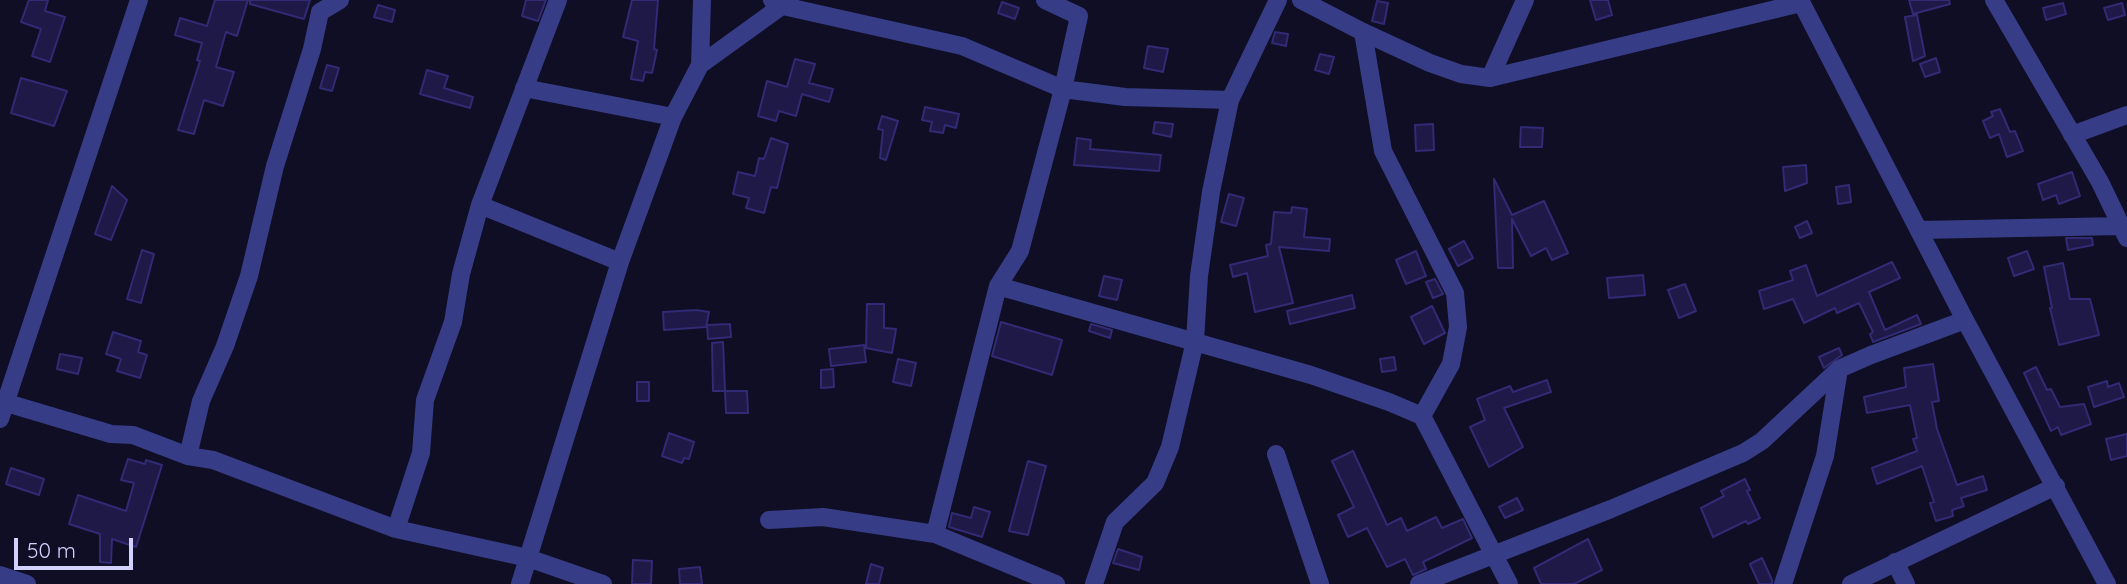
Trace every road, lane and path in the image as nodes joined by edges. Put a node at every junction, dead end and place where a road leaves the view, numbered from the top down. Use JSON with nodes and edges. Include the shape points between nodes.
{"nodes":[{"id":1,"x":139,"y":0,"type":"edge"},
{"id":2,"x":340,"y":0,"type":"edge"},
{"id":3,"x":558,"y":0,"type":"edge"},
{"id":4,"x":702,"y":0,"type":"edge"},
{"id":5,"x":1045,"y":0,"type":"edge"},
{"id":6,"x":1278,"y":0,"type":"edge"},
{"id":7,"x":1301,"y":0,"type":"edge"},
{"id":8,"x":1525,"y":0,"type":"edge"},
{"id":9,"x":1994,"y":0,"type":"edge"},
{"id":10,"x":1800,"y":1,"type":"edge"},
{"id":11,"x":782,"y":2,"type":"edge"},
{"id":12,"x":322,"y":6,"type":"edge"},
{"id":13,"x":1363,"y":32,"type":"junction"},
{"id":14,"x":700,"y":65,"type":"junction"},
{"id":15,"x":1490,"y":78,"type":"junction"},
{"id":16,"x":524,"y":88,"type":"junction"},
{"id":17,"x":1063,"y":89,"type":"junction"},
{"id":18,"x":1230,"y":100,"type":"junction"},
{"id":19,"x":2127,"y":115,"type":"edge"},
{"id":20,"x":673,"y":117,"type":"junction"},
{"id":21,"x":2072,"y":135,"type":"junction"},
{"id":22,"x":480,"y":205,"type":"junction"},
{"id":23,"x":1920,"y":230,"type":"junction"},
{"id":24,"x":2124,"y":232,"type":"edge"},
{"id":25,"x":620,"y":262,"type":"junction"},
{"id":26,"x":998,"y":286,"type":"junction"},
{"id":27,"x":1965,"y":320,"type":"junction"},
{"id":28,"x":1195,"y":341,"type":"junction"},
{"id":29,"x":1839,"y":369,"type":"junction"},
{"id":30,"x":2,"y":408,"type":"edge"},
{"id":31,"x":1422,"y":416,"type":"junction"},
{"id":32,"x":1276,"y":454,"type":"dead end"},
{"id":33,"x":188,"y":456,"type":"junction"},
{"id":34,"x":2056,"y":486,"type":"junction"},
{"id":35,"x":769,"y":520,"type":"dead end"},
{"id":36,"x":396,"y":529,"type":"junction"},
{"id":37,"x":935,"y":534,"type":"junction"},
{"id":38,"x":1493,"y":556,"type":"junction"},
{"id":39,"x":528,"y":558,"type":"junction"},
{"id":40,"x":1895,"y":562,"type":"junction"},
{"id":41,"x":0,"y":575,"type":"edge"},
{"id":42,"x":27,"y":584,"type":"edge"},
{"id":43,"x":520,"y":584,"type":"edge"},
{"id":44,"x":603,"y":584,"type":"edge"},
{"id":45,"x":1056,"y":584,"type":"edge"},
{"id":46,"x":1094,"y":584,"type":"edge"},
{"id":47,"x":1320,"y":584,"type":"edge"},
{"id":48,"x":1419,"y":584,"type":"edge"},
{"id":49,"x":1509,"y":584,"type":"edge"},
{"id":50,"x":1783,"y":584,"type":"edge"},
{"id":51,"x":1851,"y":584,"type":"edge"},
{"id":52,"x":1906,"y":584,"type":"edge"},
{"id":53,"x":2107,"y":584,"type":"edge"}],
"edges":[{"from":1,"to":30,"type":"street"},
{"from":2,"to":12,"type":"street"},
{"from":3,"to":16,"type":"street"},
{"from":4,"to":14,"type":"street"},
{"from":5,"to":17,"type":"street","via":[[1079,16]]},
{"from":6,"to":18,"type":"street"},
{"from":7,"to":13,"type":"street"},
{"from":8,"to":15,"type":"street"},
{"from":9,"to":21,"type":"street"},
{"from":10,"to":15,"type":"street"},
{"from":10,"to":23,"type":"street"},
{"from":11,"to":14,"type":"street"},
{"from":11,"to":17,"type":"street","via":[[961,46]]},
{"from":12,"to":33,"type":"street","via":[[275,166],[249,276],[201,401]]},
{"from":13,"to":15,"type":"street","via":[[1430,63]]},
{"from":13,"to":31,"type":"street","via":[[1383,151],[1455,293],[1458,327],[1451,364]]},
{"from":14,"to":20,"type":"street"},
{"from":16,"to":20,"type":"street"},
{"from":16,"to":22,"type":"street"},
{"from":17,"to":18,"type":"street","via":[[1125,97]]},
{"from":17,"to":26,"type":"street","via":[[1020,251]]},
{"from":18,"to":28,"type":"street","via":[[1199,276]]},
{"from":19,"to":21,"type":"street"},
{"from":20,"to":25,"type":"street"},
{"from":21,"to":24,"type":"street"},
{"from":22,"to":25,"type":"street"},
{"from":22,"to":36,"type":"street","via":[[453,322],[425,400],[421,453]]},
{"from":23,"to":24,"type":"street"},
{"from":23,"to":27,"type":"street"},
{"from":25,"to":39,"type":"street"},
{"from":26,"to":28,"type":"street"},
{"from":26,"to":37,"type":"street"},
{"from":27,"to":29,"type":"street"},
{"from":27,"to":34,"type":"street"},
{"from":28,"to":31,"type":"street","via":[[1311,375]]},
{"from":28,"to":46,"type":"street","via":[[1170,447],[1155,483],[1115,522]]},
{"from":29,"to":38,"type":"street","via":[[1753,448]]},
{"from":29,"to":50,"type":"street","via":[[1825,456]]},
{"from":30,"to":33,"type":"street","via":[[133,435]]},
{"from":31,"to":38,"type":"street"},
{"from":32,"to":47,"type":"street"},
{"from":33,"to":36,"type":"street","via":[[213,460]]},
{"from":34,"to":40,"type":"street"},
{"from":34,"to":53,"type":"street"},
{"from":35,"to":37,"type":"street","via":[[823,517]]},
{"from":36,"to":39,"type":"street"},
{"from":37,"to":45,"type":"street"},
{"from":38,"to":48,"type":"street"},
{"from":38,"to":49,"type":"street"},
{"from":39,"to":43,"type":"street"},
{"from":39,"to":44,"type":"street"},
{"from":40,"to":51,"type":"street"},
{"from":40,"to":52,"type":"street"},
{"from":41,"to":42,"type":"street"}]}
